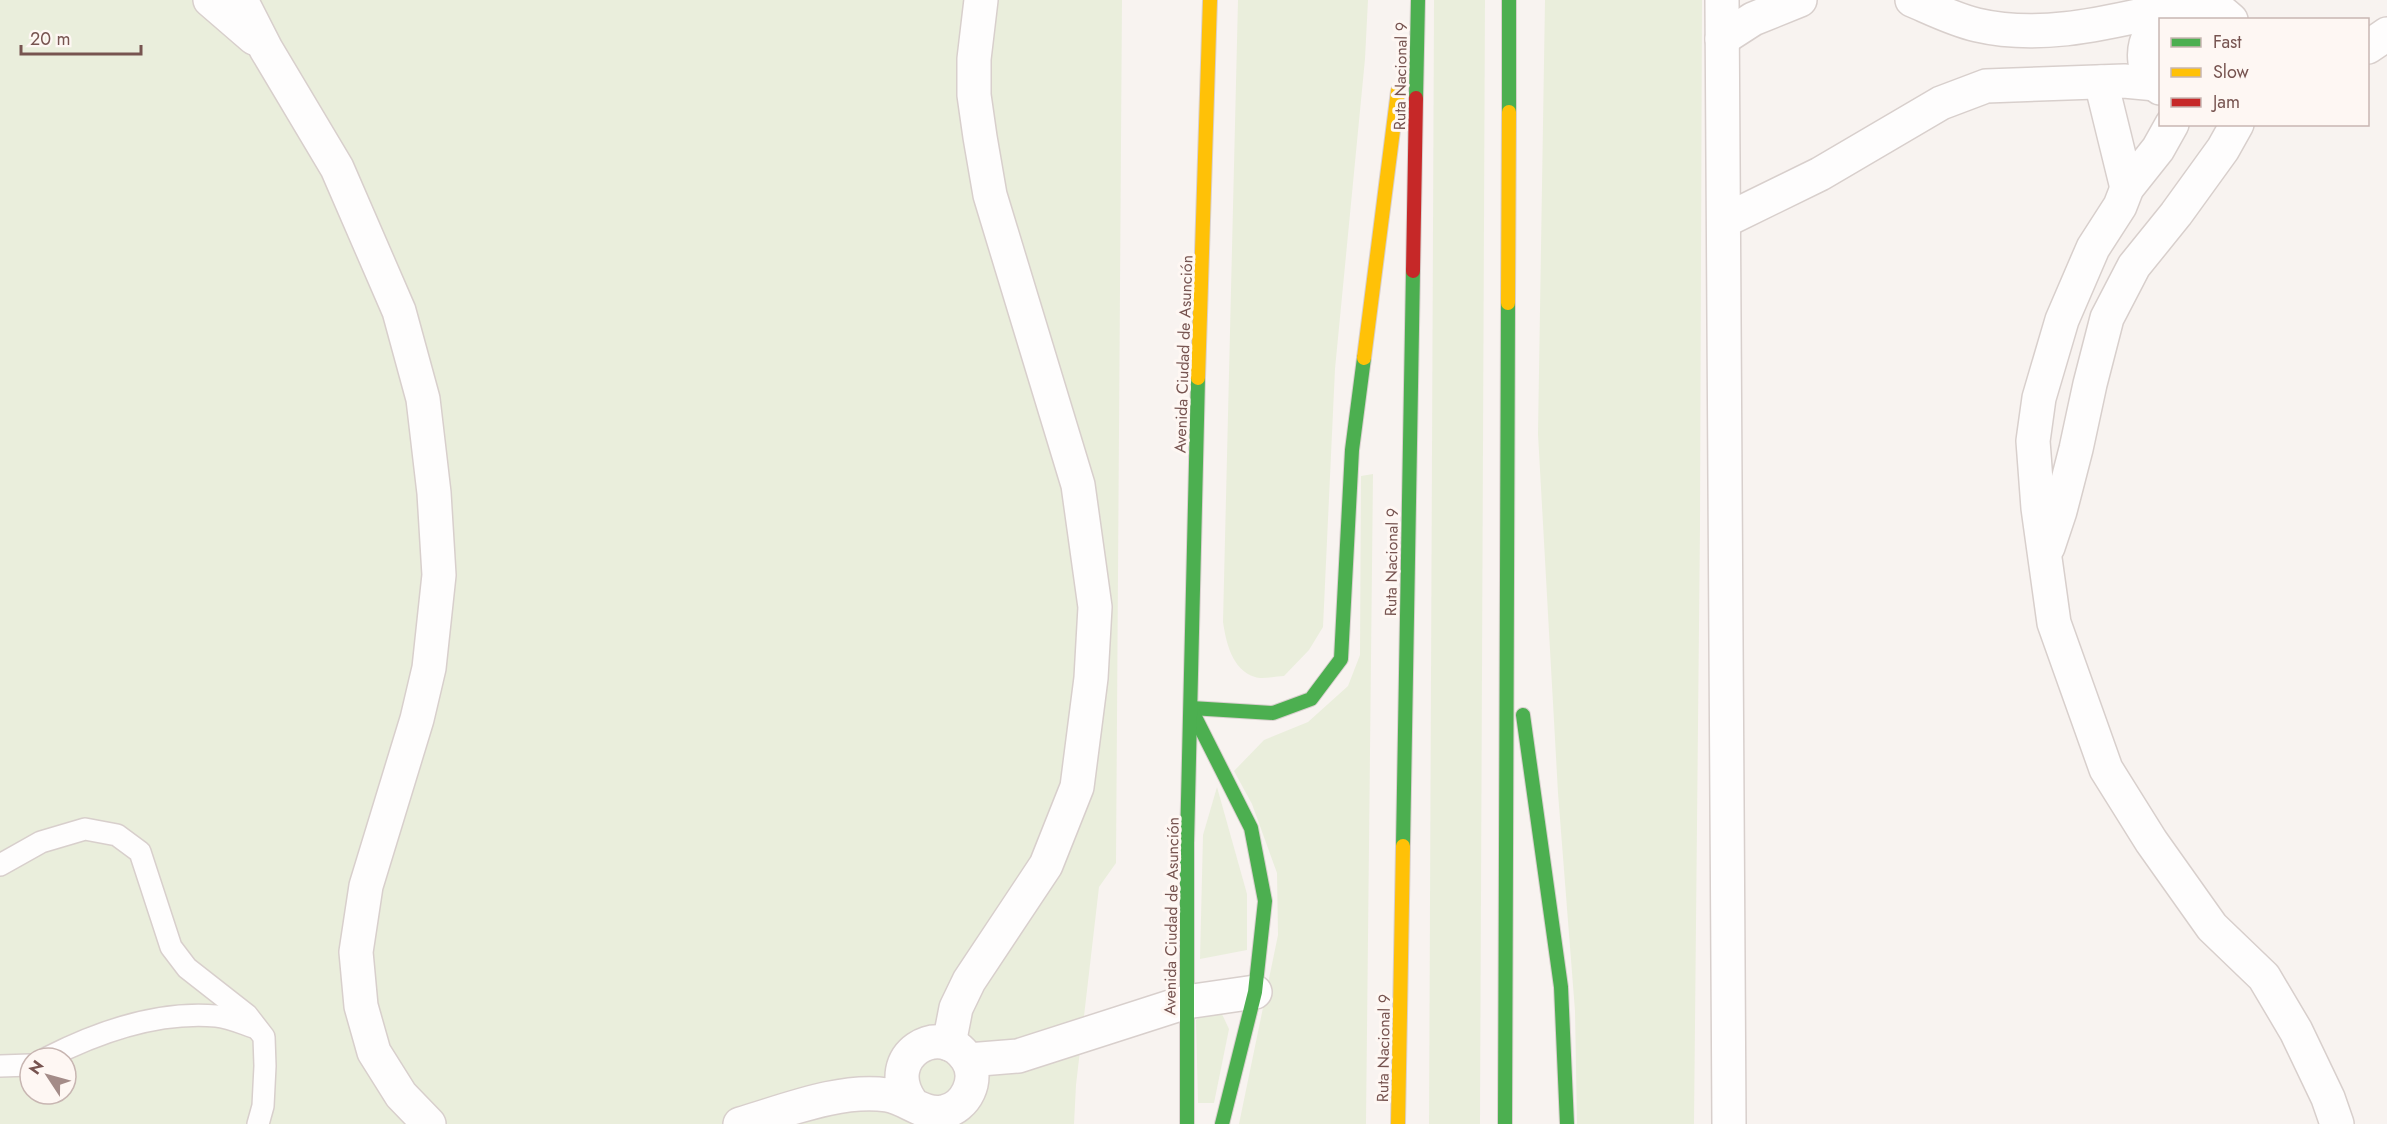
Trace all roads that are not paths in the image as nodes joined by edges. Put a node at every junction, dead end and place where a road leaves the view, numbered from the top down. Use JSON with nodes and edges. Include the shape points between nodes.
{"nodes":[{"id":1,"x":210,"y":0,"type":"edge"},
{"id":2,"x":241,"y":0,"type":"edge"},
{"id":3,"x":981,"y":0,"type":"edge"},
{"id":4,"x":1210,"y":0,"type":"edge"},
{"id":5,"x":1409,"y":0,"type":"edge"},
{"id":6,"x":1418,"y":0,"type":"edge"},
{"id":7,"x":1509,"y":0,"type":"edge"},
{"id":8,"x":1722,"y":0,"type":"edge"},
{"id":9,"x":1800,"y":0,"type":"edge"},
{"id":10,"x":1912,"y":0,"type":"edge"},
{"id":11,"x":2169,"y":9,"type":"junction"},
{"id":12,"x":2231,"y":9,"type":"edge"},
{"id":13,"x":2387,"y":34,"type":"edge"},
{"id":14,"x":1722,"y":39,"type":"junction"},
{"id":15,"x":2369,"y":46,"type":"edge"},
{"id":16,"x":1403,"y":48,"type":"dead end"},
{"id":17,"x":266,"y":49,"type":"junction"},
{"id":18,"x":1400,"y":71,"type":"dead end"},
{"id":19,"x":2101,"y":82,"type":"junction"},
{"id":20,"x":2158,"y":86,"type":"edge"},
{"id":21,"x":2171,"y":126,"type":"edge"},
{"id":22,"x":2236,"y":126,"type":"edge"},
{"id":23,"x":2127,"y":188,"type":"junction"},
{"id":24,"x":1724,"y":221,"type":"junction"},
{"id":25,"x":2046,"y":552,"type":"junction"},
{"id":26,"x":1507,"y":603,"type":"junction"},
{"id":27,"x":1191,"y":708,"type":"junction"},
{"id":28,"x":0,"y":865,"type":"edge"},
{"id":29,"x":1254,"y":992,"type":"junction"},
{"id":30,"x":1186,"y":1002,"type":"junction"},
{"id":31,"x":257,"y":1028,"type":"junction"},
{"id":32,"x":75,"y":1046,"type":"edge"},
{"id":33,"x":958,"y":1052,"type":"junction"},
{"id":34,"x":906,"y":1059,"type":"junction"},
{"id":35,"x":18,"y":1065,"type":"edge"},
{"id":36,"x":0,"y":1066,"type":"edge"},
{"id":37,"x":851,"y":1096,"type":"junction"},
{"id":38,"x":911,"y":1102,"type":"junction"},
{"id":39,"x":943,"y":1118,"type":"edge"},
{"id":40,"x":258,"y":1124,"type":"edge"},
{"id":41,"x":429,"y":1124,"type":"edge"},
{"id":42,"x":740,"y":1124,"type":"edge"},
{"id":43,"x":1187,"y":1124,"type":"edge"},
{"id":44,"x":1222,"y":1124,"type":"edge"},
{"id":45,"x":1398,"y":1124,"type":"edge"},
{"id":46,"x":1505,"y":1124,"type":"edge"},
{"id":47,"x":1567,"y":1124,"type":"edge"},
{"id":48,"x":1729,"y":1124,"type":"edge"},
{"id":49,"x":2337,"y":1124,"type":"edge"}],
"edges":[{"from":1,"to":17,"type":"street"},
{"from":2,"to":17,"type":"street"},
{"from":3,"to":33,"type":"street","via":[[974,95],[990,195],[1078,485],[1095,607],[1091,678],[1077,787],[1046,865],[964,990],[956,1008]]},
{"from":4,"to":27,"type":"main road","name":"Avenida Ciudad de Asunción"},
{"from":5,"to":16,"type":"main road"},
{"from":6,"to":45,"type":"main road","name":"Ruta Nacional 9"},
{"from":7,"to":26,"type":"main road"},
{"from":8,"to":14,"type":"street"},
{"from":9,"to":14,"type":"street","via":[[1753,18]]},
{"from":10,"to":11,"type":"street","via":[[1975,25],[2019,32],[2089,27]]},
{"from":11,"to":12,"type":"street","via":[[2185,3],[2202,3]]},
{"from":11,"to":20,"type":"street","via":[[2147,34],[2143,52],[2146,69]]},
{"from":13,"to":15,"type":"street"},
{"from":14,"to":24,"type":"street"},
{"from":17,"to":41,"type":"street","via":[[337,168],[399,311],[423,399],[439,575],[429,668],[366,886],[356,952],[360,1006],[374,1052],[401,1095]]},
{"from":18,"to":27,"type":"main road","via":[[1352,450],[1341,659],[1311,699],[1273,713]]},
{"from":19,"to":20,"type":"street"},
{"from":19,"to":23,"type":"street"},
{"from":19,"to":24,"type":"street","via":[[1986,86],[1941,103],[1820,174]]},
{"from":21,"to":23,"type":"street"},
{"from":22,"to":25,"type":"street","via":[[2176,214],[2134,266],[2107,318],[2060,512]]},
{"from":23,"to":25,"type":"street","via":[[2093,248],[2062,320],[2039,398],[2033,441]]},
{"from":24,"to":48,"type":"street"},
{"from":25,"to":49,"type":"street","via":[[2054,623],[2106,769],[2212,927],[2264,977],[2296,1031]]},
{"from":26,"to":46,"type":"main road"},
{"from":26,"to":47,"type":"main road","via":[[1561,987]]},
{"from":27,"to":29,"type":"main road","name":"Avenida Ciudad de Asunción","via":[[1251,828],[1265,901]]},
{"from":27,"to":30,"type":"main road","name":"Avenida Ciudad de Asunción"},
{"from":28,"to":31,"type":"lane","via":[[40,842],[85,829],[117,835],[140,852],[171,947],[187,968],[247,1015]]},
{"from":29,"to":30,"type":"street"},
{"from":29,"to":44,"type":"main road","name":"Avenida Ciudad de Asunción"},
{"from":30,"to":33,"type":"street","via":[[1018,1056]]},
{"from":30,"to":43,"type":"main road","name":"Avenida Ciudad de Asunción"},
{"from":31,"to":32,"type":"lane","via":[[218,1016],[169,1017],[113,1030]]},
{"from":31,"to":40,"type":"lane","via":[[264,1037],[265,1066]]},
{"from":33,"to":34,"type":"street","via":[[937,1042],[925,1043]]},
{"from":33,"to":39,"type":"street","via":[[971,1072],[971,1083],[961,1103]]},
{"from":34,"to":37,"type":"street"},
{"from":34,"to":38,"type":"street","via":[[901,1082]]},
{"from":35,"to":36,"type":"lane"},
{"from":37,"to":38,"type":"street","via":[[888,1095]]},
{"from":37,"to":42,"type":"street","via":[[818,1101]]},
{"from":38,"to":39,"type":"street"}]}
